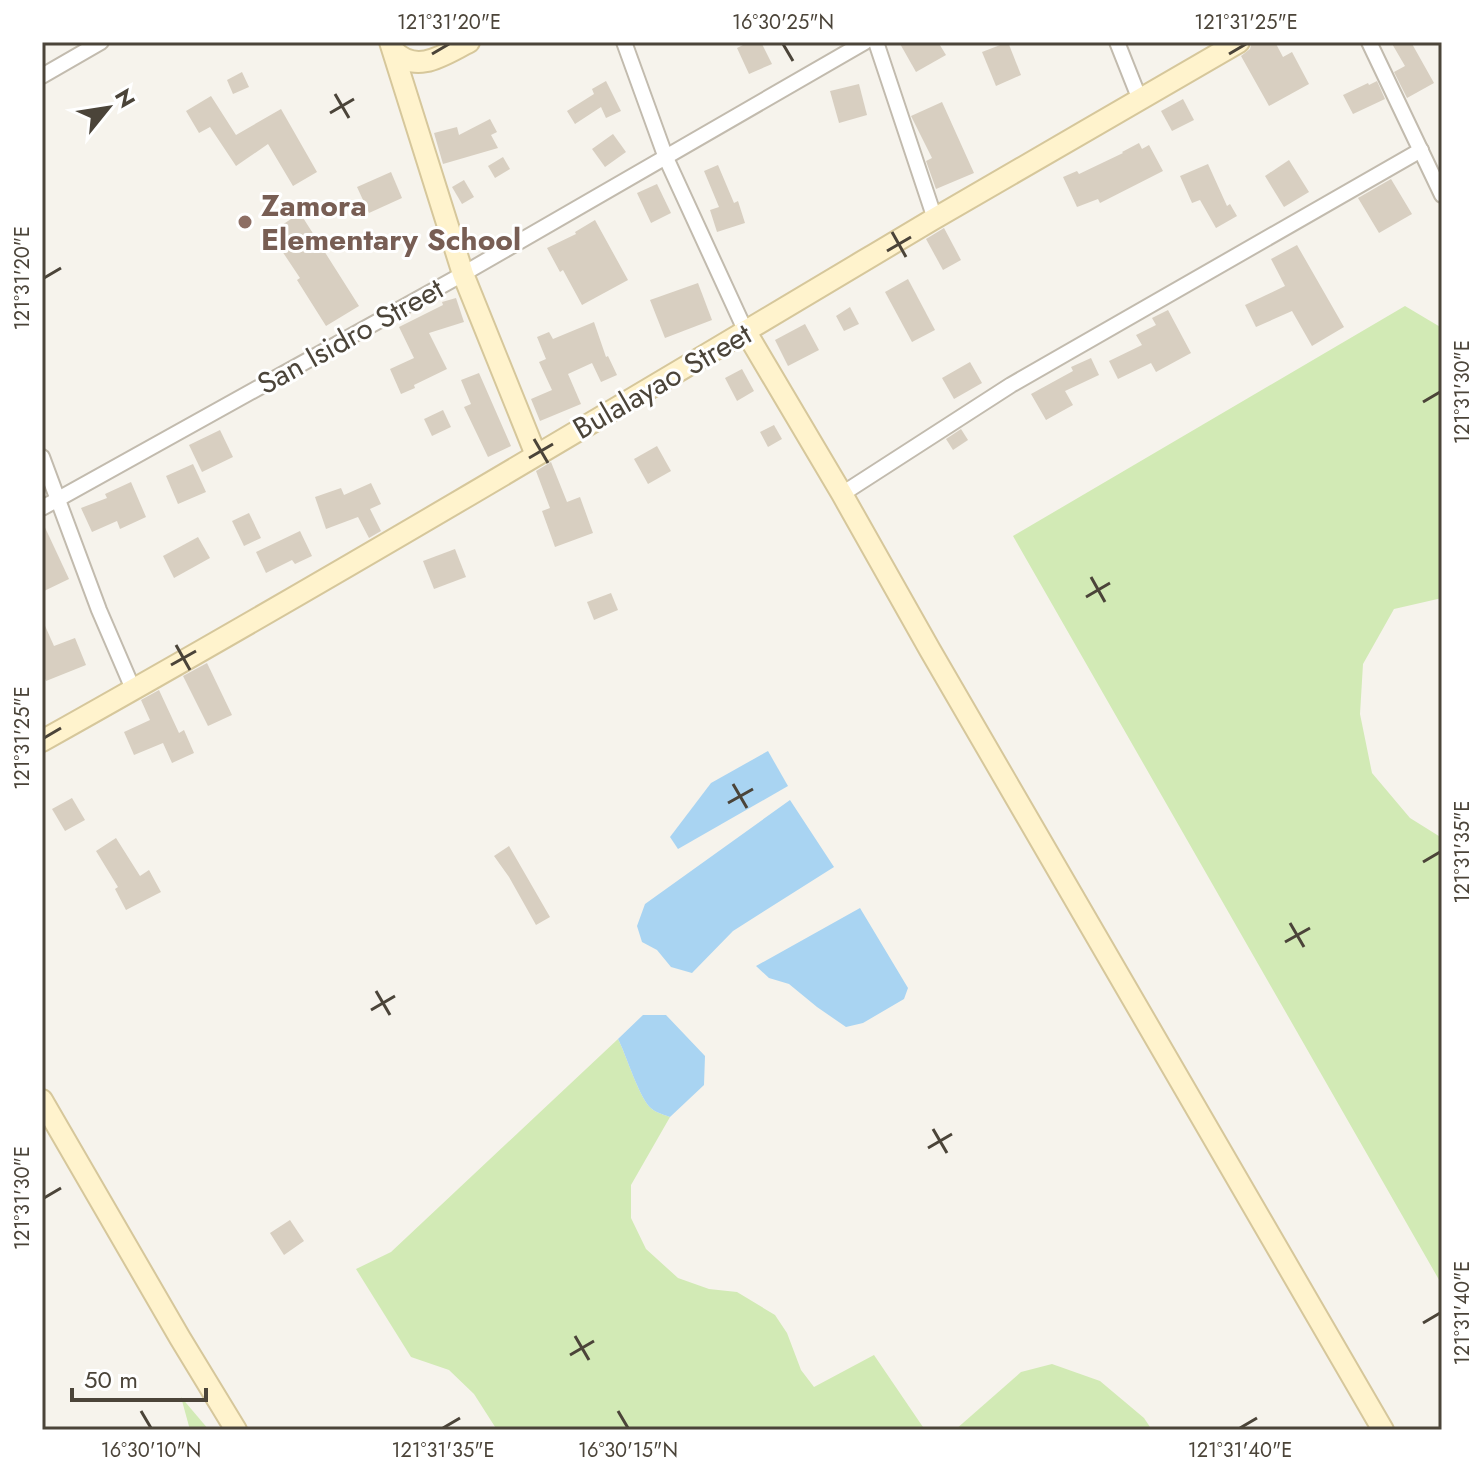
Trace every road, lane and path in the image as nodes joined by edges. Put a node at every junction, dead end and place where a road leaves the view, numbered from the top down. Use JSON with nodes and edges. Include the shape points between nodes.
{"nodes":[{"id":1,"x":101,"y":42,"type":"edge"},
{"id":2,"x":469,"y":42,"type":"edge"},
{"id":3,"x":624,"y":42,"type":"edge"},
{"id":4,"x":865,"y":42,"type":"edge"},
{"id":5,"x":876,"y":42,"type":"edge"},
{"id":6,"x":1117,"y":42,"type":"edge"},
{"id":7,"x":1239,"y":42,"type":"edge"},
{"id":8,"x":1369,"y":42,"type":"edge"},
{"id":9,"x":392,"y":47,"type":"edge"},
{"id":10,"x":42,"y":76,"type":"edge"},
{"id":11,"x":1140,"y":100,"type":"junction"},
{"id":12,"x":1421,"y":150,"type":"junction"},
{"id":13,"x":666,"y":158,"type":"junction"},
{"id":14,"x":1442,"y":195,"type":"edge"},
{"id":15,"x":935,"y":219,"type":"junction"},
{"id":16,"x":463,"y":274,"type":"junction"},
{"id":17,"x":746,"y":332,"type":"junction"},
{"id":18,"x":536,"y":455,"type":"junction"},
{"id":19,"x":42,"y":457,"type":"edge"},
{"id":20,"x":842,"y":494,"type":"junction"},
{"id":21,"x":57,"y":499,"type":"junction"},
{"id":22,"x":42,"y":508,"type":"edge"},
{"id":23,"x":133,"y":689,"type":"junction"},
{"id":24,"x":42,"y":741,"type":"edge"},
{"id":25,"x":42,"y":1100,"type":"edge"},
{"id":26,"x":236,"y":1430,"type":"edge"},
{"id":27,"x":1383,"y":1430,"type":"edge"}],
"edges":[{"from":1,"to":10,"type":"street"},
{"from":2,"to":9,"type":"street","via":[[431,62],[400,57]]},
{"from":3,"to":13,"type":"street"},
{"from":4,"to":13,"type":"street","name":"San Isidro Street"},
{"from":5,"to":15,"type":"street"},
{"from":6,"to":11,"type":"street"},
{"from":7,"to":11,"type":"street","name":"Bulalayao Street"},
{"from":8,"to":12,"type":"street"},
{"from":9,"to":16,"type":"street"},
{"from":11,"to":15,"type":"street","name":"Bulalayao Street"},
{"from":12,"to":14,"type":"street"},
{"from":12,"to":20,"type":"street","via":[[1011,385]]},
{"from":13,"to":16,"type":"street","name":"San Isidro Street"},
{"from":13,"to":17,"type":"street"},
{"from":15,"to":17,"type":"street","name":"Bulalayao Street"},
{"from":16,"to":18,"type":"street"},
{"from":16,"to":21,"type":"street","name":"San Isidro Street"},
{"from":17,"to":18,"type":"street","name":"Bulalayao Street"},
{"from":17,"to":20,"type":"street"},
{"from":18,"to":23,"type":"street","name":"Bulalayao Street"},
{"from":19,"to":21,"type":"street"},
{"from":20,"to":27,"type":"street"},
{"from":21,"to":22,"type":"street","name":"San Isidro Street"},
{"from":21,"to":23,"type":"street"},
{"from":23,"to":24,"type":"street","name":"Bulalayao Street"},
{"from":25,"to":26,"type":"street"}]}
